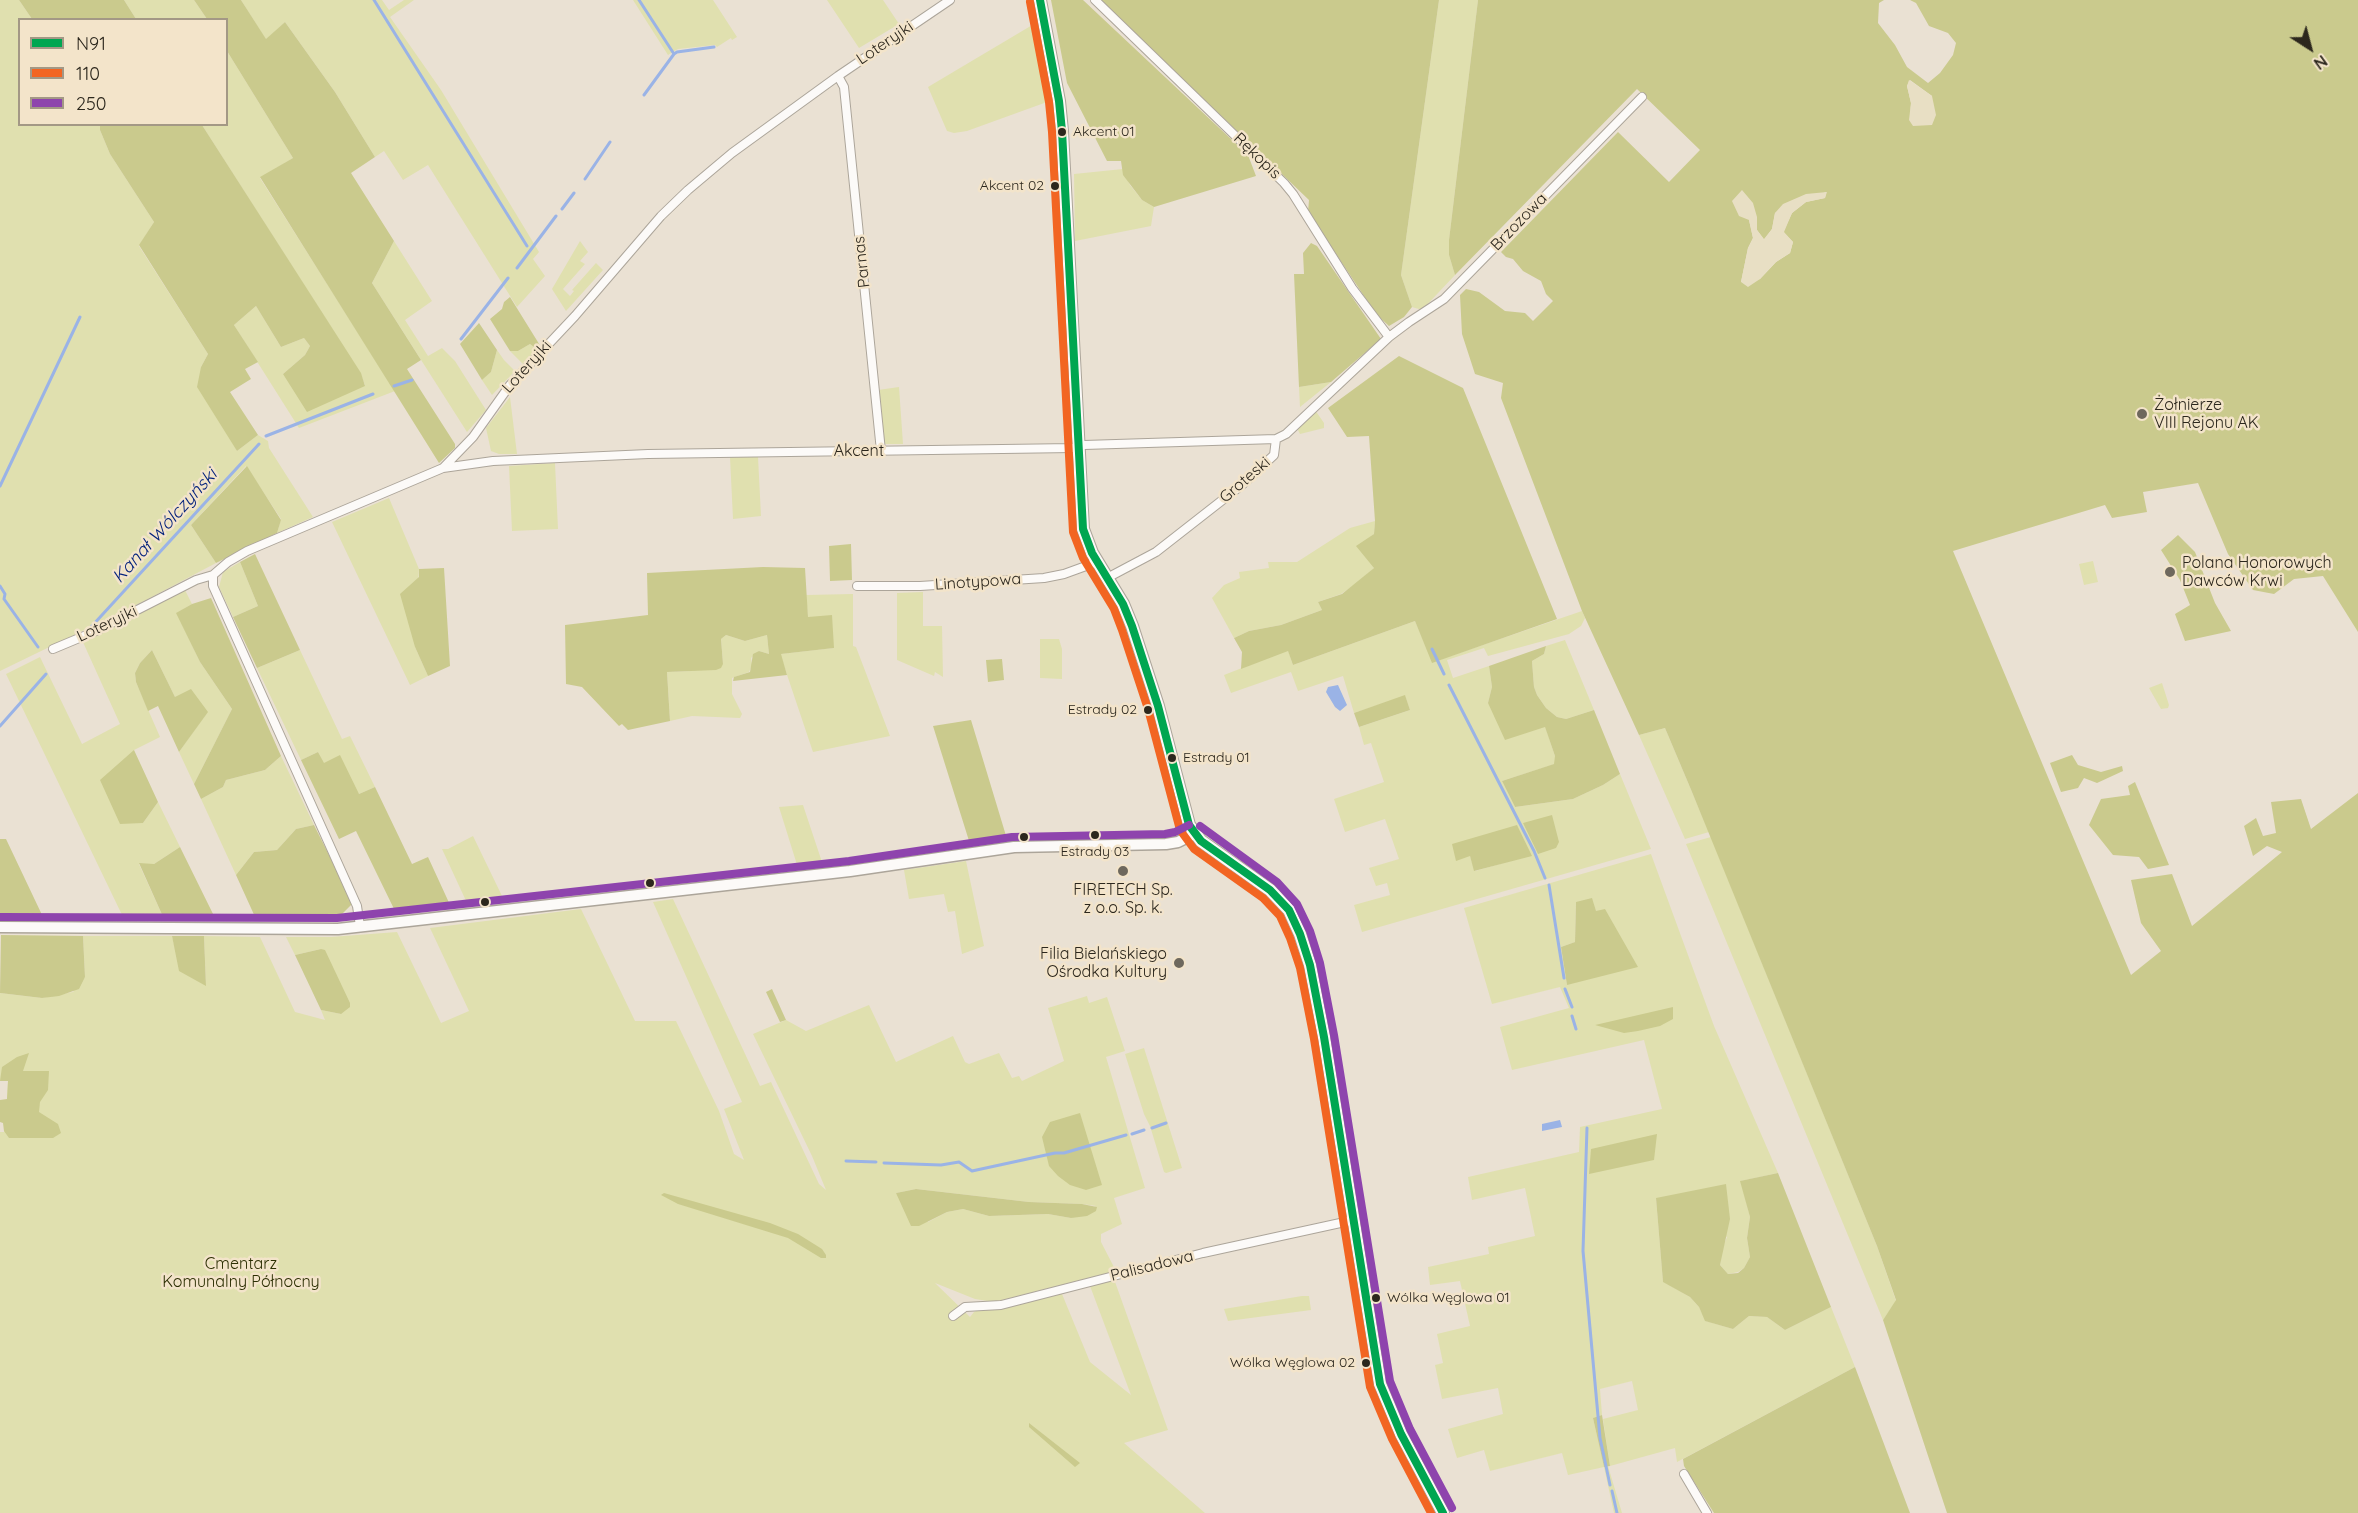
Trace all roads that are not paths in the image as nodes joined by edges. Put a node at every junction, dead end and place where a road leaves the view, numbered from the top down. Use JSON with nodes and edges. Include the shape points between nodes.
{"nodes":[{"id":1,"x":950,"y":0,"type":"edge"},
{"id":2,"x":1040,"y":0,"type":"edge"},
{"id":3,"x":1095,"y":0,"type":"edge"},
{"id":4,"x":838,"y":76,"type":"junction"},
{"id":5,"x":1642,"y":97,"type":"dead end"},
{"id":6,"x":1389,"y":337,"type":"junction"},
{"id":7,"x":1276,"y":439,"type":"junction"},
{"id":8,"x":1078,"y":446,"type":"junction"},
{"id":9,"x":881,"y":451,"type":"junction"},
{"id":10,"x":443,"y":468,"type":"junction"},
{"id":11,"x":1097,"y":562,"type":"junction"},
{"id":12,"x":213,"y":575,"type":"junction"},
{"id":13,"x":1107,"y":578,"type":"junction"},
{"id":14,"x":857,"y":586,"type":"dead end"},
{"id":15,"x":52,"y":649,"type":"dead end"},
{"id":16,"x":1194,"y":834,"type":"junction"},
{"id":17,"x":360,"y":926,"type":"junction"},
{"id":18,"x":0,"y":927,"type":"edge"},
{"id":19,"x":1354,"y":1221,"type":"junction"},
{"id":20,"x":953,"y":1316,"type":"dead end"},
{"id":21,"x":1684,"y":1474,"type":"dead end"},
{"id":22,"x":1443,"y":1513,"type":"edge"},
{"id":23,"x":1707,"y":1513,"type":"edge"}],
"edges":[{"from":1,"to":4,"type":"street","name":"Loteryjki"},
{"from":2,"to":8,"type":"main road","via":[[1062,131]]},
{"from":3,"to":6,"type":"street","name":"Rękopis","via":[[1284,183]]},
{"from":4,"to":9,"type":"street","name":"Parnas","via":[[844,87]]},
{"from":4,"to":10,"type":"street","name":"Loteryjki","via":[[719,163],[661,216],[510,385],[473,437]]},
{"from":5,"to":6,"type":"street","name":"Brzozowa","via":[[1444,299]]},
{"from":6,"to":7,"type":"street","name":"Groteski"},
{"from":7,"to":8,"type":"street","name":"Akcent"},
{"from":7,"to":13,"type":"street","name":"Groteski","via":[[1271,459],[1243,484],[1156,552]]},
{"from":8,"to":9,"type":"street","name":"Akcent"},
{"from":8,"to":11,"type":"main road","via":[[1083,529]]},
{"from":9,"to":10,"type":"street","name":"Akcent","via":[[648,454],[493,461]]},
{"from":10,"to":12,"type":"street","name":"Loteryjki","via":[[247,551]]},
{"from":11,"to":13,"type":"main road"},
{"from":11,"to":14,"type":"street","name":"Linotypowa","via":[[1044,578]]},
{"from":12,"to":15,"type":"street","name":"Loteryjki"},
{"from":12,"to":17,"type":"street","via":[[213,585],[357,906]]},
{"from":13,"to":16,"type":"main road","via":[[1132,626]]},
{"from":16,"to":17,"type":"street","via":[[1166,844],[1014,847],[850,871]]},
{"from":16,"to":19,"type":"main road","via":[[1270,890],[1295,921],[1318,1002]]},
{"from":17,"to":18,"type":"street"},
{"from":19,"to":20,"type":"street","name":"Palisadowa","via":[[1203,1253],[1001,1305],[965,1307]]},
{"from":19,"to":22,"type":"main road","via":[[1380,1384],[1401,1434]]},
{"from":21,"to":23,"type":"street"}]}
